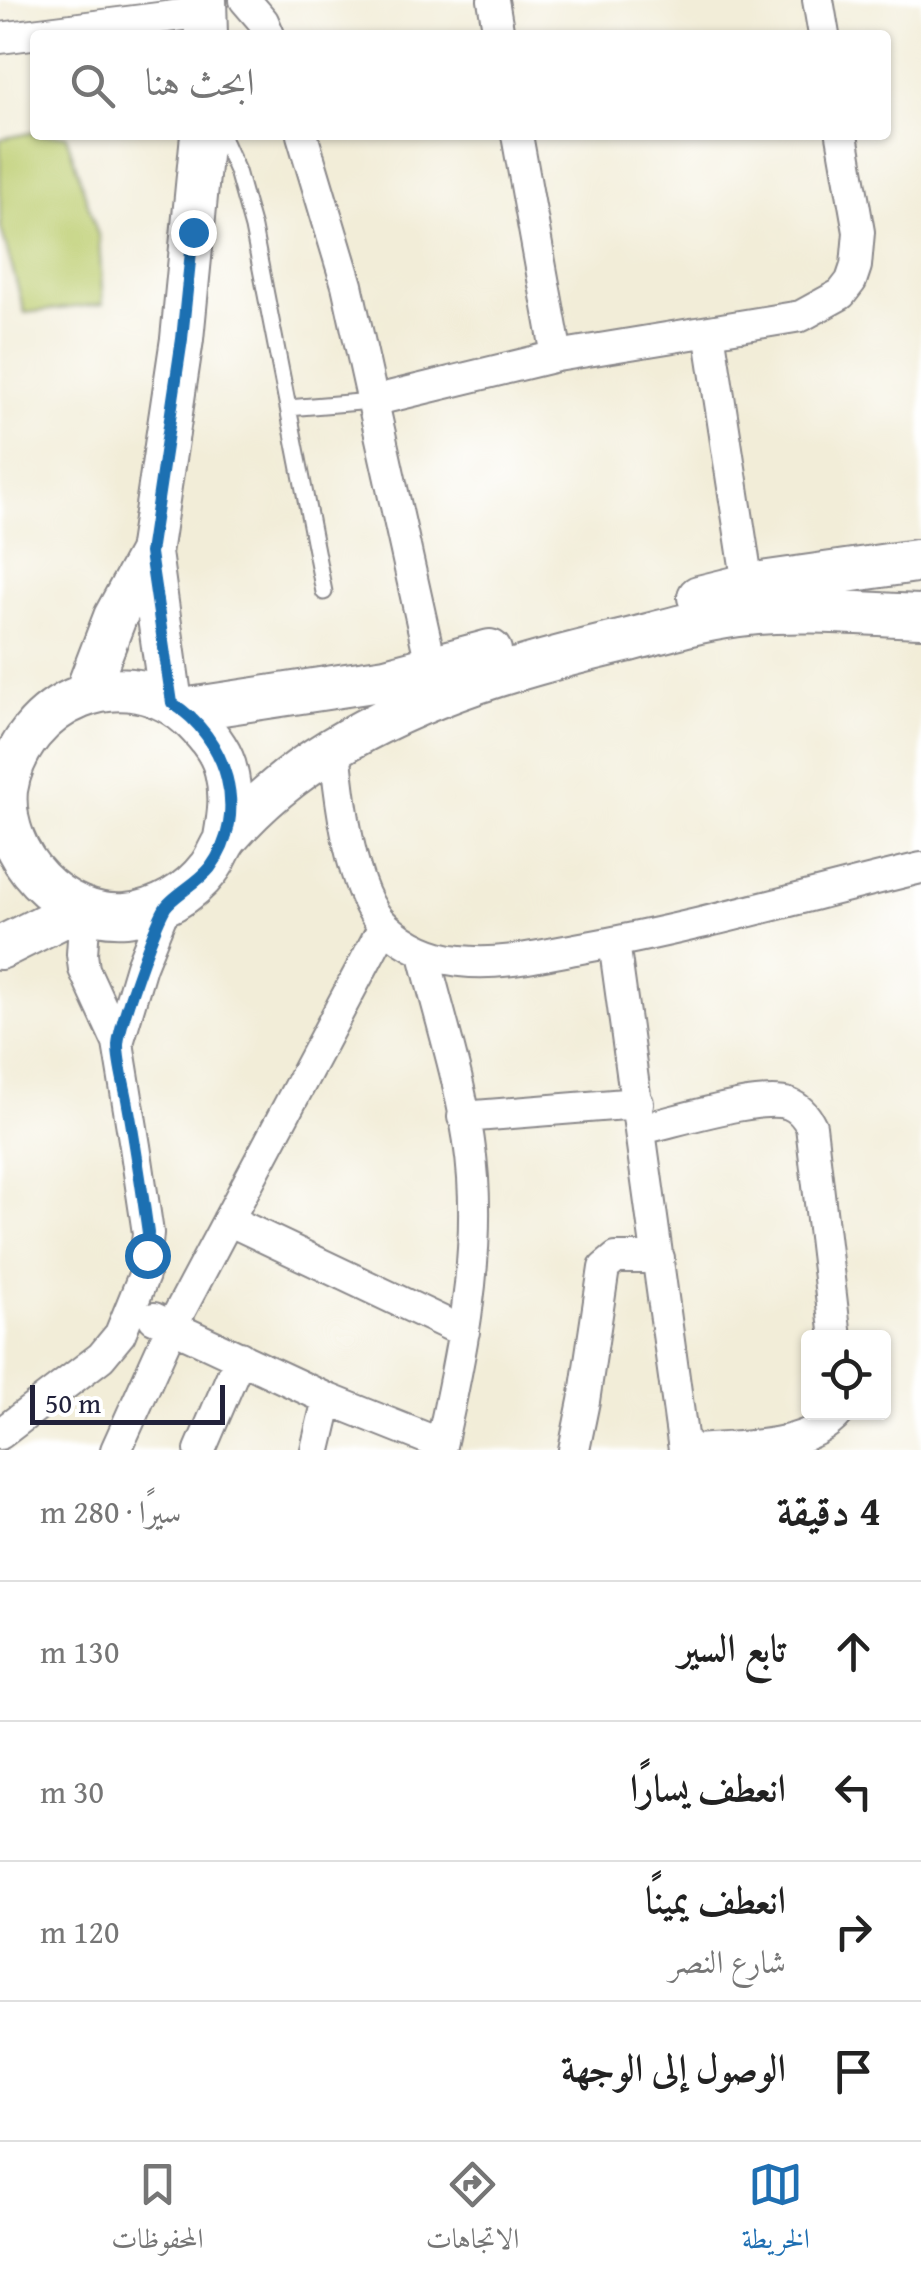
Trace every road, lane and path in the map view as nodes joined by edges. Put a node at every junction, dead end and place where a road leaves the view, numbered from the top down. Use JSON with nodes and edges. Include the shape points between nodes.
{"nodes":[{"id":1,"x":493,"y":0,"type":"edge"},
{"id":2,"x":818,"y":0,"type":"edge"},
{"id":3,"x":215,"y":12,"type":"edge"},
{"id":4,"x":66,"y":30,"type":"edge"},
{"id":5,"x":267,"y":30,"type":"edge"},
{"id":6,"x":498,"y":30,"type":"edge"},
{"id":7,"x":823,"y":30,"type":"edge"},
{"id":8,"x":30,"y":34,"type":"edge"},
{"id":9,"x":0,"y":38,"type":"edge"},
{"id":10,"x":202,"y":140,"type":"edge"},
{"id":11,"x":223,"y":140,"type":"edge"},
{"id":12,"x":303,"y":140,"type":"edge"},
{"id":13,"x":518,"y":140,"type":"edge"},
{"id":14,"x":843,"y":140,"type":"edge"},
{"id":15,"x":709,"y":331,"type":"junction"},
{"id":16,"x":557,"y":356,"type":"junction"},
{"id":17,"x":372,"y":401,"type":"junction"},
{"id":18,"x":288,"y":408,"type":"junction"},
{"id":19,"x":150,"y":553,"type":"junction"},
{"id":20,"x":918,"y":558,"type":"edge"},
{"id":21,"x":324,"y":592,"type":"dead end"},
{"id":22,"x":748,"y":599,"type":"junction"},
{"id":23,"x":921,"y":614,"type":"edge"},
{"id":24,"x":435,"y":680,"type":"junction"},
{"id":25,"x":79,"y":696,"type":"junction"},
{"id":26,"x":178,"y":706,"type":"junction"},
{"id":27,"x":0,"y":720,"type":"edge"},
{"id":28,"x":334,"y":747,"type":"junction"},
{"id":29,"x":295,"y":774,"type":"junction"},
{"id":30,"x":340,"y":806,"type":"junction"},
{"id":31,"x":225,"y":838,"type":"junction"},
{"id":32,"x":6,"y":843,"type":"edge"},
{"id":33,"x":921,"y":868,"type":"edge"},
{"id":34,"x":166,"y":904,"type":"junction"},
{"id":35,"x":82,"y":909,"type":"junction"},
{"id":36,"x":384,"y":926,"type":"junction"},
{"id":37,"x":614,"y":942,"type":"junction"},
{"id":38,"x":0,"y":948,"type":"edge"},
{"id":39,"x":424,"y":954,"type":"junction"},
{"id":40,"x":118,"y":1043,"type":"junction"},
{"id":41,"x":639,"y":1116,"type":"junction"},
{"id":42,"x":463,"y":1117,"type":"junction"},
{"id":43,"x":228,"y":1220,"type":"junction"},
{"id":44,"x":659,"y":1258,"type":"junction"},
{"id":45,"x":133,"y":1308,"type":"junction"},
{"id":46,"x":172,"y":1326,"type":"junction"},
{"id":47,"x":835,"y":1330,"type":"edge"},
{"id":48,"x":464,"y":1332,"type":"junction"},
{"id":49,"x":240,"y":1356,"type":"junction"},
{"id":50,"x":328,"y":1399,"type":"junction"},
{"id":51,"x":830,"y":1420,"type":"edge"},
{"id":52,"x":0,"y":1434,"type":"edge"},
{"id":53,"x":440,"y":1447,"type":"edge"},
{"id":54,"x":116,"y":1450,"type":"edge"},
{"id":55,"x":200,"y":1450,"type":"edge"},
{"id":56,"x":316,"y":1450,"type":"edge"},
{"id":57,"x":574,"y":1450,"type":"edge"},
{"id":58,"x":684,"y":1450,"type":"edge"},
{"id":59,"x":692,"y":1450,"type":"edge"}],
"edges":[{"from":1,"to":6,"type":"street"},
{"from":2,"to":7,"type":"street"},
{"from":3,"to":4,"type":"street"},
{"from":3,"to":5,"type":"street","via":[[263,21]]},
{"from":8,"to":9,"type":"street"},
{"from":10,"to":19,"type":"street","via":[[182,339]]},
{"from":11,"to":18,"type":"lane","via":[[254,228]]},
{"from":12,"to":17,"type":"street"},
{"from":13,"to":16,"type":"street"},
{"from":14,"to":15,"type":"street","via":[[859,232],[851,281],[801,316]]},
{"from":15,"to":16,"type":"street"},
{"from":15,"to":22,"type":"street"},
{"from":16,"to":17,"type":"street"},
{"from":17,"to":18,"type":"lane"},
{"from":17,"to":24,"type":"street"},
{"from":18,"to":21,"type":"lane"},
{"from":19,"to":25,"type":"street"},
{"from":19,"to":26,"type":"street"},
{"from":20,"to":22,"type":"street"},
{"from":20,"to":23,"type":"street","via":[[908,584]]},
{"from":22,"to":23,"type":"street"},
{"from":22,"to":24,"type":"street"},
{"from":24,"to":26,"type":"street","via":[[386,678]]},
{"from":24,"to":28,"type":"street"},
{"from":25,"to":26,"type":"street","via":[[130,690]]},
{"from":25,"to":27,"type":"street"},
{"from":25,"to":32,"type":"street","via":[[39,721],[16,754],[5,793]]},
{"from":26,"to":31,"type":"street","via":[[209,736],[226,768],[231,803]]},
{"from":28,"to":29,"type":"street"},
{"from":28,"to":30,"type":"street"},
{"from":29,"to":30,"type":"street","via":[[316,781]]},
{"from":29,"to":31,"type":"street"},
{"from":30,"to":36,"type":"street","via":[[360,882]]},
{"from":31,"to":34,"type":"street","via":[[212,866]]},
{"from":32,"to":35,"type":"street","via":[[41,885]]},
{"from":33,"to":37,"type":"street"},
{"from":34,"to":35,"type":"street","via":[[126,915]]},
{"from":34,"to":40,"type":"street"},
{"from":35,"to":38,"type":"street"},
{"from":35,"to":40,"type":"street","via":[[84,969]]},
{"from":36,"to":39,"type":"street"},
{"from":36,"to":43,"type":"street"},
{"from":37,"to":39,"type":"street","via":[[506,961]]},
{"from":37,"to":41,"type":"street"},
{"from":39,"to":42,"type":"street"},
{"from":40,"to":45,"type":"street","via":[[148,1233]]},
{"from":41,"to":42,"type":"street"},
{"from":41,"to":44,"type":"street"},
{"from":41,"to":47,"type":"street","via":[[778,1102],[805,1115]]},
{"from":42,"to":48,"type":"street","via":[[474,1208]]},
{"from":43,"to":46,"type":"street"},
{"from":43,"to":48,"type":"street"},
{"from":44,"to":57,"type":"street","via":[[616,1258],[604,1268]]},
{"from":44,"to":58,"type":"street"},
{"from":45,"to":46,"type":"street"},
{"from":45,"to":52,"type":"street","via":[[102,1357]]},
{"from":46,"to":49,"type":"street"},
{"from":46,"to":54,"type":"street"},
{"from":48,"to":53,"type":"street"},
{"from":49,"to":50,"type":"street"},
{"from":49,"to":55,"type":"street"},
{"from":50,"to":53,"type":"street"},
{"from":50,"to":56,"type":"street"},
{"from":51,"to":59,"type":"street","via":[[788,1441]]}]}
